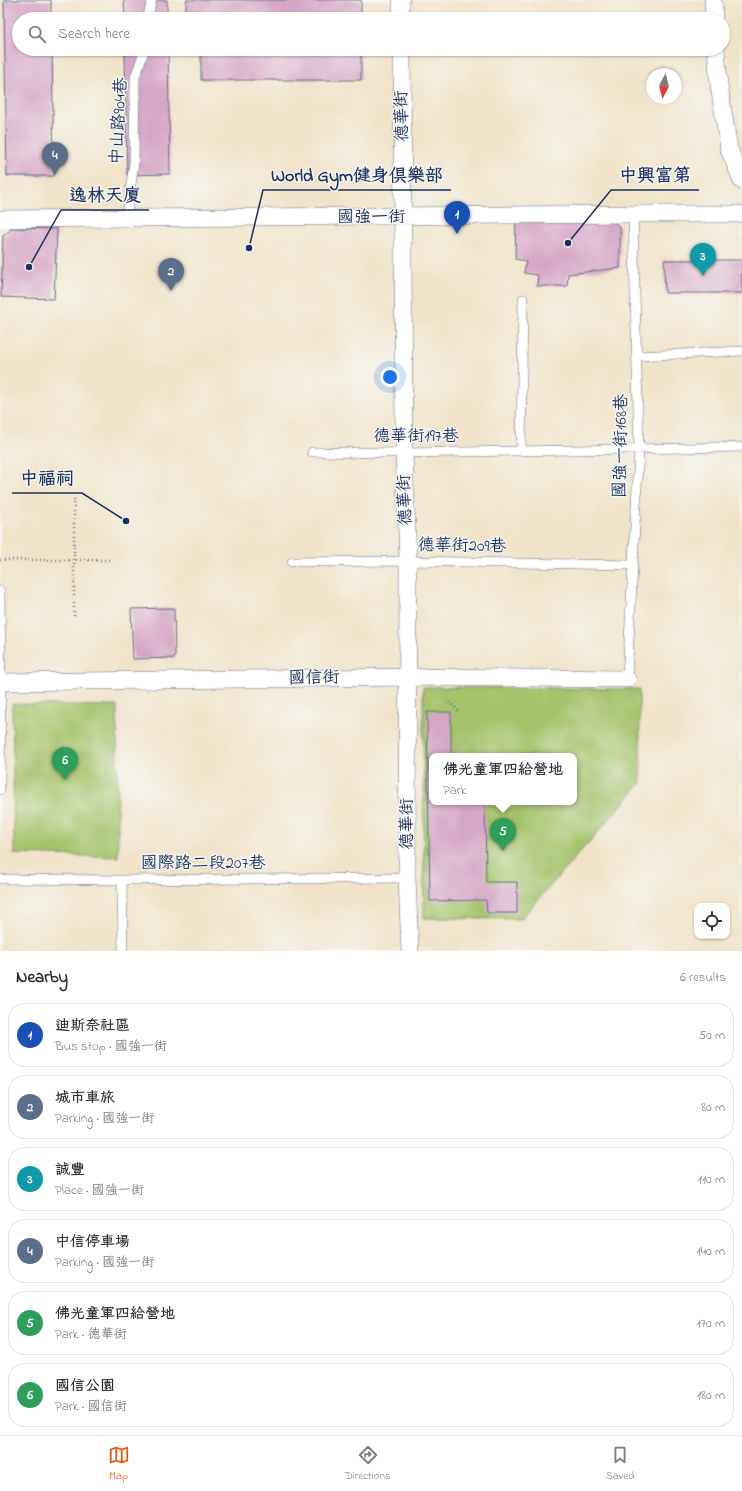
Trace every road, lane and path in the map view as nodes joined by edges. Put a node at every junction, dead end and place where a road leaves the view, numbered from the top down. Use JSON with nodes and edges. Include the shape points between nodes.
{"nodes":[{"id":1,"x":152,"y":0,"type":"edge"},
{"id":2,"x":401,"y":0,"type":"edge"},
{"id":3,"x":713,"y":0,"type":"edge"},
{"id":4,"x":149,"y":12,"type":"edge"},
{"id":5,"x":401,"y":12,"type":"edge"},
{"id":6,"x":714,"y":12,"type":"edge"},
{"id":7,"x":142,"y":56,"type":"edge"},
{"id":8,"x":402,"y":56,"type":"edge"},
{"id":9,"x":717,"y":56,"type":"edge"},
{"id":10,"x":742,"y":181,"type":"edge"},
{"id":11,"x":633,"y":214,"type":"junction"},
{"id":12,"x":742,"y":214,"type":"edge"},
{"id":13,"x":403,"y":217,"type":"junction"},
{"id":14,"x":0,"y":219,"type":"edge"},
{"id":15,"x":126,"y":219,"type":"junction"},
{"id":16,"x":523,"y":299,"type":"dead end"},
{"id":17,"x":742,"y":351,"type":"edge"},
{"id":18,"x":637,"y":356,"type":"junction"},
{"id":19,"x":742,"y":447,"type":"edge"},
{"id":20,"x":638,"y":449,"type":"junction"},
{"id":21,"x":521,"y":451,"type":"junction"},
{"id":22,"x":312,"y":452,"type":"dead end"},
{"id":23,"x":404,"y":453,"type":"junction"},
{"id":24,"x":74,"y":498,"type":"dead end"},
{"id":25,"x":0,"y":560,"type":"edge"},
{"id":26,"x":74,"y":560,"type":"junction"},
{"id":27,"x":111,"y":560,"type":"dead end"},
{"id":28,"x":408,"y":561,"type":"junction"},
{"id":29,"x":292,"y":562,"type":"dead end"},
{"id":30,"x":633,"y":565,"type":"junction"},
{"id":31,"x":0,"y":591,"type":"edge"},
{"id":32,"x":74,"y":616,"type":"dead end"},
{"id":33,"x":407,"y":676,"type":"junction"},
{"id":34,"x":627,"y":679,"type":"joint"},
{"id":35,"x":1,"y":682,"type":"junction"},
{"id":36,"x":449,"y":702,"type":"dead end"},
{"id":37,"x":460,"y":712,"type":"dead end"},
{"id":38,"x":0,"y":790,"type":"edge"},
{"id":39,"x":407,"y":878,"type":"junction"},
{"id":40,"x":0,"y":879,"type":"edge"},
{"id":41,"x":122,"y":880,"type":"junction"},
{"id":42,"x":123,"y":951,"type":"edge"},
{"id":43,"x":410,"y":951,"type":"edge"}],
"edges":[{"from":1,"to":4,"type":"lane"},
{"from":2,"to":5,"type":"street"},
{"from":3,"to":6,"type":"street"},
{"from":7,"to":15,"type":"lane","name":"中山路904巷","via":[[135,77],[134,163]]},
{"from":8,"to":13,"type":"street","name":"德華街"},
{"from":9,"to":10,"type":"street","via":[[730,149]]},
{"from":11,"to":12,"type":"street","name":"國強一街"},
{"from":11,"to":13,"type":"street","name":"國強一街"},
{"from":11,"to":18,"type":"lane","name":"國強一街168巷"},
{"from":13,"to":15,"type":"street","name":"國強一街"},
{"from":13,"to":23,"type":"street","name":"德華街"},
{"from":14,"to":15,"type":"street","name":"國強一街"},
{"from":16,"to":21,"type":"lane"},
{"from":17,"to":18,"type":"lane"},
{"from":18,"to":20,"type":"lane","name":"國強一街168巷"},
{"from":19,"to":20,"type":"lane","name":"德華街197巷"},
{"from":20,"to":21,"type":"lane","name":"德華街197巷"},
{"from":20,"to":30,"type":"lane","name":"國強一街168巷"},
{"from":21,"to":23,"type":"lane","name":"德華街197巷"},
{"from":22,"to":23,"type":"lane","name":"德華街197巷"},
{"from":23,"to":28,"type":"street","name":"德華街"},
{"from":24,"to":26,"type":"path"},
{"from":25,"to":26,"type":"path"},
{"from":26,"to":27,"type":"path"},
{"from":26,"to":32,"type":"path"},
{"from":28,"to":29,"type":"lane","name":"德華街209巷"},
{"from":28,"to":30,"type":"lane","name":"德華街209巷"},
{"from":28,"to":33,"type":"street","name":"德華街"},
{"from":30,"to":34,"type":"lane","name":"國強一街168巷"},
{"from":31,"to":35,"type":"lane"},
{"from":33,"to":34,"type":"street","name":"國信街"},
{"from":33,"to":35,"type":"street","name":"國信街"},
{"from":33,"to":39,"type":"street","name":"德華街"},
{"from":35,"to":38,"type":"lane"},
{"from":36,"to":37,"type":"path"},
{"from":39,"to":41,"type":"lane","name":"國際路二段207巷"},
{"from":39,"to":43,"type":"street","name":"德華街"},
{"from":40,"to":41,"type":"lane","name":"國際路二段207巷"},
{"from":41,"to":42,"type":"lane"}]}
